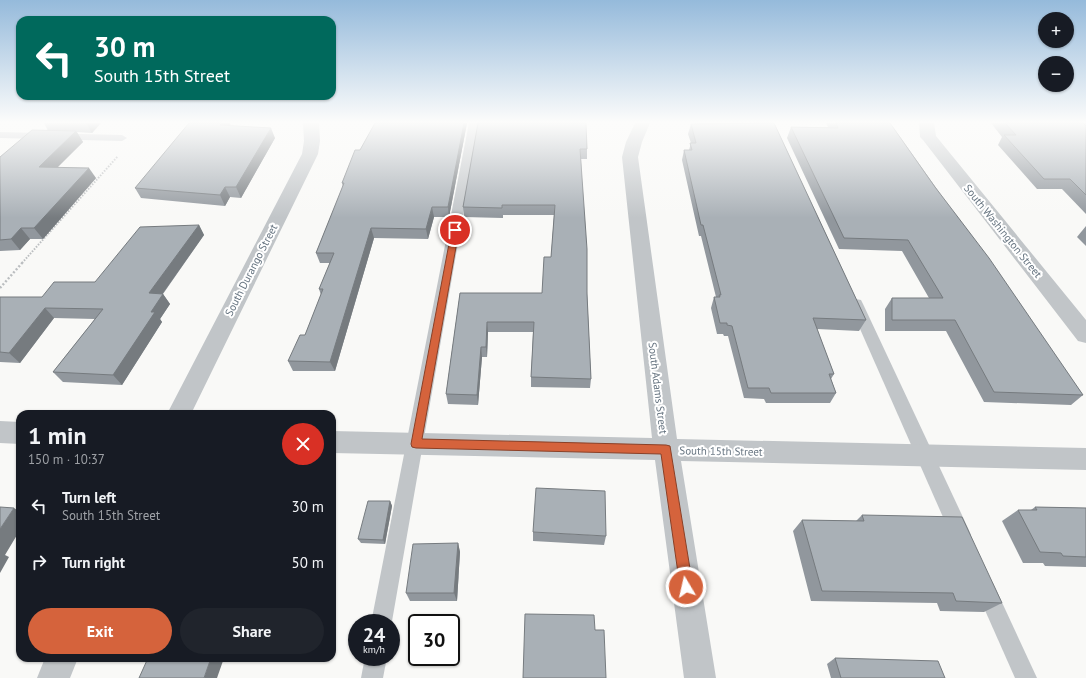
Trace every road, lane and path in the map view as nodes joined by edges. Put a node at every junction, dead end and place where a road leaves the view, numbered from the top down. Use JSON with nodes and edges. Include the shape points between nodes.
{"nodes":[{"id":1,"x":119,"y":155,"type":"edge"},
{"id":2,"x":310,"y":155,"type":"edge"},
{"id":3,"x":468,"y":155,"type":"edge"},
{"id":4,"x":631,"y":155,"type":"edge"},
{"id":5,"x":942,"y":155,"type":"edge"},
{"id":6,"x":0,"y":288,"type":"edge"},
{"id":7,"x":850,"y":290,"type":"edge"},
{"id":8,"x":1086,"y":335,"type":"edge"},
{"id":9,"x":181,"y":410,"type":"edge"},
{"id":10,"x":0,"y":432,"type":"edge"},
{"id":11,"x":16,"y":433,"type":"edge"},
{"id":12,"x":336,"y":442,"type":"edge"},
{"id":13,"x":416,"y":444,"type":"junction"},
{"id":14,"x":666,"y":450,"type":"junction"},
{"id":15,"x":925,"y":456,"type":"junction"},
{"id":16,"x":1086,"y":459,"type":"edge"},
{"id":17,"x":967,"y":549,"type":"edge"},
{"id":18,"x":980,"y":578,"type":"edge"},
{"id":19,"x":384,"y":614,"type":"edge"},
{"id":20,"x":60,"y":662,"type":"edge"},
{"id":21,"x":374,"y":666,"type":"edge"},
{"id":22,"x":53,"y":678,"type":"edge"},
{"id":23,"x":372,"y":678,"type":"edge"},
{"id":24,"x":700,"y":678,"type":"edge"},
{"id":25,"x":1026,"y":678,"type":"edge"}],
"edges":[{"from":1,"to":6,"type":"path"},
{"from":2,"to":9,"type":"street","name":"South Durango Street"},
{"from":3,"to":13,"type":"lane"},
{"from":4,"to":14,"type":"street","name":"South Adams Street","via":[[634,201]]},
{"from":5,"to":8,"type":"street","name":"South Washington Street"},
{"from":7,"to":15,"type":"lane"},
{"from":10,"to":11,"type":"street"},
{"from":12,"to":13,"type":"street","name":"South 15th Street"},
{"from":13,"to":14,"type":"street","name":"South 15th Street"},
{"from":13,"to":19,"type":"lane"},
{"from":14,"to":15,"type":"street","name":"South 15th Street"},
{"from":14,"to":24,"type":"street","name":"South Adams Street"},
{"from":15,"to":16,"type":"street","name":"South 15th Street"},
{"from":15,"to":17,"type":"lane"},
{"from":18,"to":25,"type":"lane"},
{"from":20,"to":22,"type":"street"},
{"from":21,"to":23,"type":"lane"}]}
